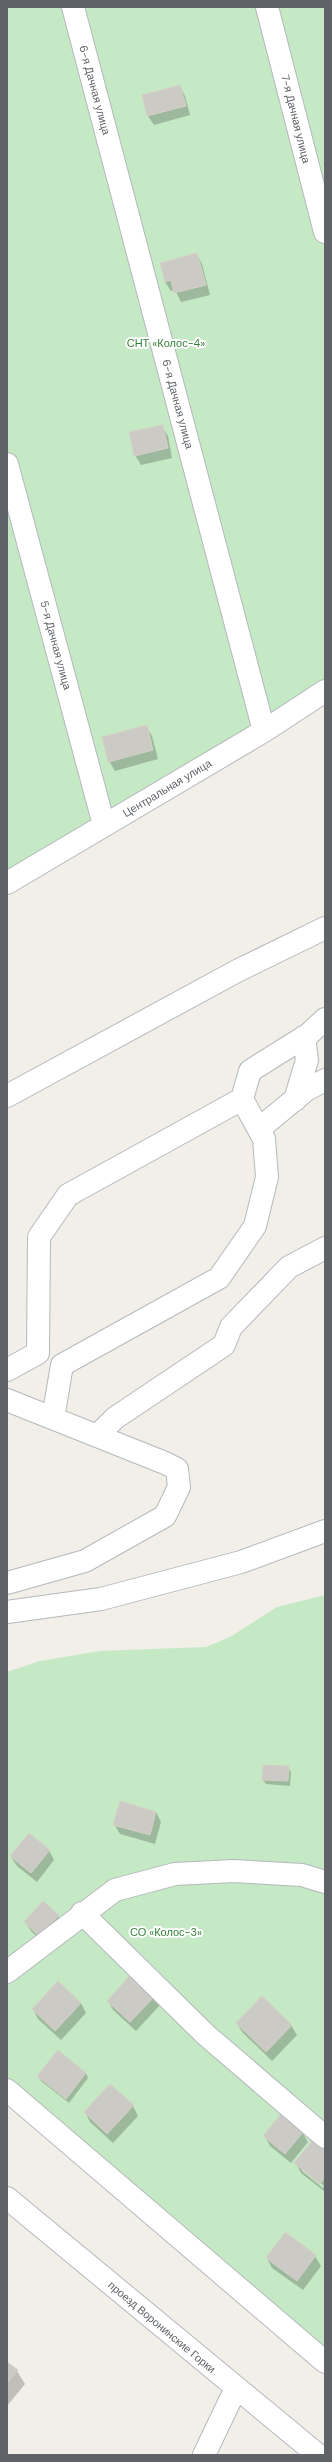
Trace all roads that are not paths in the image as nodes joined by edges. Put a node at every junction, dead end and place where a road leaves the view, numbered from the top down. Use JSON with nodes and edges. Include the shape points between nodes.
{"nodes":[{"id":1,"x":73,"y":7,"type":"edge"},
{"id":2,"x":267,"y":7,"type":"edge"},
{"id":3,"x":325,"y":232,"type":"edge"},
{"id":4,"x":7,"y":464,"type":"edge"},
{"id":5,"x":325,"y":691,"type":"edge"},
{"id":6,"x":264,"y":731,"type":"junction"},
{"id":7,"x":104,"y":825,"type":"junction"},
{"id":8,"x":7,"y":883,"type":"edge"},
{"id":9,"x":325,"y":928,"type":"edge"},
{"id":10,"x":325,"y":1019,"type":"edge"},
{"id":11,"x":304,"y":1037,"type":"junction"},
{"id":12,"x":325,"y":1080,"type":"edge"},
{"id":13,"x":7,"y":1096,"type":"edge"},
{"id":14,"x":242,"y":1099,"type":"junction"},
{"id":15,"x":295,"y":1100,"type":"junction"},
{"id":16,"x":259,"y":1129,"type":"junction"},
{"id":17,"x":325,"y":1248,"type":"edge"},
{"id":18,"x":7,"y":1370,"type":"edge"},
{"id":19,"x":7,"y":1400,"type":"edge"},
{"id":20,"x":53,"y":1418,"type":"junction"},
{"id":21,"x":97,"y":1436,"type":"junction"},
{"id":22,"x":325,"y":1531,"type":"edge"},
{"id":23,"x":7,"y":1583,"type":"edge"},
{"id":24,"x":7,"y":1612,"type":"edge"},
{"id":25,"x":325,"y":1882,"type":"edge"},
{"id":26,"x":82,"y":1913,"type":"junction"},
{"id":27,"x":7,"y":1972,"type":"edge"},
{"id":28,"x":7,"y":2090,"type":"edge"},
{"id":29,"x":325,"y":2137,"type":"edge"},
{"id":30,"x":7,"y":2198,"type":"edge"},
{"id":31,"x":325,"y":2362,"type":"edge"},
{"id":32,"x":236,"y":2388,"type":"junction"},
{"id":33,"x":204,"y":2455,"type":"edge"},
{"id":34,"x":318,"y":2455,"type":"edge"}],
"edges":[{"from":1,"to":6,"type":"street","name":"6-я Дачная улица"},
{"from":2,"to":3,"type":"street","name":"7-я Дачная улица"},
{"from":4,"to":7,"type":"street","name":"5-я Дачная улица"},
{"from":5,"to":6,"type":"street","name":"Центральная улица"},
{"from":6,"to":7,"type":"street","name":"Центральная улица"},
{"from":7,"to":8,"type":"street","name":"Центральная улица"},
{"from":9,"to":13,"type":"street","via":[[237,971]]},
{"from":10,"to":11,"type":"street"},
{"from":11,"to":14,"type":"street","via":[[250,1071]]},
{"from":11,"to":15,"type":"street","via":[[307,1060]]},
{"from":12,"to":15,"type":"street"},
{"from":14,"to":16,"type":"street"},
{"from":14,"to":18,"type":"street","via":[[68,1195],[39,1237],[38,1354]]},
{"from":15,"to":16,"type":"street"},
{"from":16,"to":20,"type":"street","via":[[264,1139],[268,1177],[255,1226],[219,1278],[62,1365]]},
{"from":17,"to":21,"type":"street","via":[[289,1267],[231,1327],[224,1345],[115,1418]]},
{"from":19,"to":20,"type":"street"},
{"from":20,"to":21,"type":"street"},
{"from":21,"to":23,"type":"street","via":[[166,1462],[177,1470],[179,1487],[165,1516],[86,1561]]},
{"from":22,"to":24,"type":"street","via":[[241,1562],[101,1599]]},
{"from":25,"to":26,"type":"street","via":[[302,1875],[242,1872],[175,1874],[115,1890]]},
{"from":26,"to":27,"type":"street"},
{"from":26,"to":29,"type":"street","via":[[206,2035]]},
{"from":28,"to":31,"type":"street"},
{"from":30,"to":32,"type":"street","name":"проезд Воронинские Горки"},
{"from":32,"to":33,"type":"street"},
{"from":32,"to":34,"type":"street","name":"проезд Воронинские Горки"}]}
